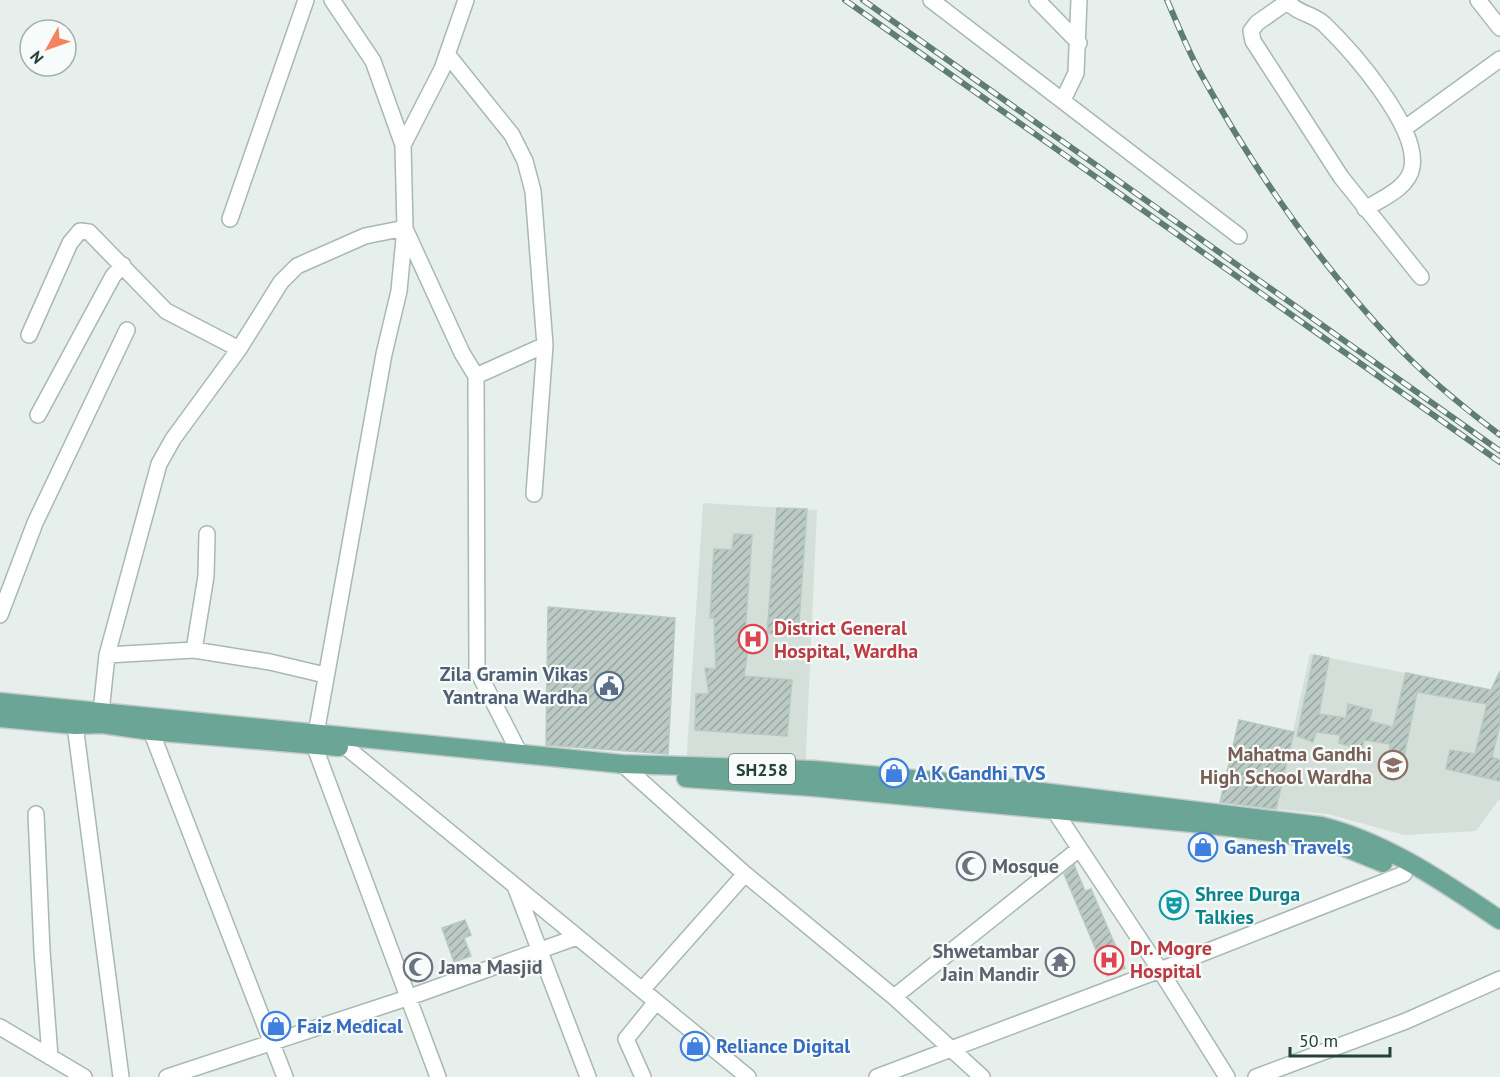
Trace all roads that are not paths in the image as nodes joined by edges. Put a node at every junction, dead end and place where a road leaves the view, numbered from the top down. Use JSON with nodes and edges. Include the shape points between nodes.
{"nodes":[{"id":1,"x":306,"y":0,"type":"edge"},
{"id":2,"x":332,"y":0,"type":"edge"},
{"id":3,"x":466,"y":0,"type":"edge"},
{"id":4,"x":931,"y":0,"type":"edge"},
{"id":5,"x":1037,"y":0,"type":"edge"},
{"id":6,"x":1079,"y":0,"type":"edge"},
{"id":7,"x":1478,"y":0,"type":"edge"},
{"id":8,"x":1286,"y":1,"type":"edge"},
{"id":9,"x":1500,"y":28,"type":"edge"},
{"id":10,"x":1079,"y":43,"type":"junction"},
{"id":11,"x":447,"y":54,"type":"junction"},
{"id":12,"x":1500,"y":59,"type":"edge"},
{"id":13,"x":1063,"y":100,"type":"junction"},
{"id":14,"x":1405,"y":128,"type":"junction"},
{"id":15,"x":403,"y":145,"type":"junction"},
{"id":16,"x":1365,"y":209,"type":"junction"},
{"id":17,"x":230,"y":219,"type":"dead end"},
{"id":18,"x":405,"y":228,"type":"junction"},
{"id":19,"x":1239,"y":236,"type":"dead end"},
{"id":20,"x":123,"y":266,"type":"junction"},
{"id":21,"x":1421,"y":277,"type":"dead end"},
{"id":22,"x":126,"y":330,"type":"dead end"},
{"id":23,"x":28,"y":335,"type":"dead end"},
{"id":24,"x":545,"y":345,"type":"junction"},
{"id":25,"x":239,"y":349,"type":"junction"},
{"id":26,"x":476,"y":376,"type":"junction"},
{"id":27,"x":38,"y":415,"type":"dead end"},
{"id":28,"x":534,"y":494,"type":"dead end"},
{"id":29,"x":207,"y":534,"type":"dead end"},
{"id":30,"x":0,"y":615,"type":"edge"},
{"id":31,"x":194,"y":650,"type":"junction"},
{"id":32,"x":107,"y":655,"type":"junction"},
{"id":33,"x":325,"y":675,"type":"junction"},
{"id":34,"x":0,"y":702,"type":"edge"},
{"id":35,"x":101,"y":712,"type":"junction"},
{"id":36,"x":0,"y":718,"type":"edge"},
{"id":37,"x":75,"y":725,"type":"junction"},
{"id":38,"x":151,"y":731,"type":"junction"},
{"id":39,"x":315,"y":739,"type":"junction"},
{"id":40,"x":346,"y":747,"type":"junction"},
{"id":41,"x":520,"y":754,"type":"junction"},
{"id":42,"x":628,"y":769,"type":"junction"},
{"id":43,"x":1054,"y":810,"type":"junction"},
{"id":44,"x":36,"y":814,"type":"dead end"},
{"id":45,"x":1079,"y":849,"type":"junction"},
{"id":46,"x":745,"y":874,"type":"junction"},
{"id":47,"x":1404,"y":874,"type":"junction"},
{"id":48,"x":515,"y":886,"type":"junction"},
{"id":49,"x":1500,"y":920,"type":"edge"},
{"id":50,"x":1500,"y":933,"type":"edge"},
{"id":51,"x":577,"y":937,"type":"junction"},
{"id":52,"x":540,"y":950,"type":"junction"},
{"id":53,"x":1160,"y":970,"type":"junction"},
{"id":54,"x":1500,"y":979,"type":"edge"},
{"id":55,"x":642,"y":990,"type":"junction"},
{"id":56,"x":410,"y":997,"type":"junction"},
{"id":57,"x":894,"y":997,"type":"junction"},
{"id":58,"x":656,"y":1002,"type":"junction"},
{"id":59,"x":0,"y":1027,"type":"edge"},
{"id":60,"x":273,"y":1043,"type":"junction"},
{"id":61,"x":949,"y":1050,"type":"junction"},
{"id":62,"x":50,"y":1058,"type":"junction"},
{"id":63,"x":67,"y":1072,"type":"edge"},
{"id":64,"x":84,"y":1077,"type":"edge"},
{"id":65,"x":120,"y":1077,"type":"edge"},
{"id":66,"x":167,"y":1077,"type":"edge"},
{"id":67,"x":285,"y":1077,"type":"edge"},
{"id":68,"x":438,"y":1077,"type":"edge"},
{"id":69,"x":588,"y":1077,"type":"edge"},
{"id":70,"x":643,"y":1077,"type":"edge"},
{"id":71,"x":748,"y":1077,"type":"edge"},
{"id":72,"x":877,"y":1077,"type":"edge"},
{"id":73,"x":982,"y":1077,"type":"edge"},
{"id":74,"x":1227,"y":1077,"type":"edge"},
{"id":75,"x":1256,"y":1077,"type":"edge"}],
"edges":[{"from":1,"to":17,"type":"street"},
{"from":2,"to":15,"type":"street","via":[[373,61]]},
{"from":3,"to":11,"type":"street"},
{"from":4,"to":13,"type":"street"},
{"from":5,"to":10,"type":"street"},
{"from":6,"to":10,"type":"street"},
{"from":7,"to":9,"type":"street"},
{"from":8,"to":14,"type":"street","via":[[1299,13],[1322,23],[1342,44]]},
{"from":8,"to":16,"type":"street","via":[[1257,23],[1251,31],[1253,41],[1294,109]]},
{"from":10,"to":13,"type":"street","via":[[1076,73]]},
{"from":11,"to":15,"type":"street"},
{"from":11,"to":24,"type":"street","via":[[512,135],[525,161],[533,191]]},
{"from":12,"to":14,"type":"street"},
{"from":13,"to":19,"type":"street"},
{"from":14,"to":16,"type":"street","via":[[1412,167],[1406,180]]},
{"from":15,"to":18,"type":"street"},
{"from":16,"to":21,"type":"street"},
{"from":18,"to":25,"type":"street","via":[[365,236],[297,266],[281,282]]},
{"from":18,"to":26,"type":"street"},
{"from":18,"to":33,"type":"street","via":[[399,291]]},
{"from":20,"to":23,"type":"street","via":[[89,232],[76,233]]},
{"from":20,"to":25,"type":"street","via":[[166,311]]},
{"from":20,"to":27,"type":"street","via":[[113,276]]},
{"from":22,"to":30,"type":"street","via":[[35,523]]},
{"from":24,"to":26,"type":"street"},
{"from":24,"to":28,"type":"street"},
{"from":25,"to":32,"type":"street","via":[[159,464]]},
{"from":26,"to":41,"type":"street","via":[[477,670]]},
{"from":29,"to":31,"type":"street","via":[[206,576]]},
{"from":31,"to":32,"type":"street"},
{"from":31,"to":33,"type":"street"},
{"from":32,"to":35,"type":"street"},
{"from":33,"to":39,"type":"street"},
{"from":34,"to":35,"type":"main road","number":"SH258"},
{"from":35,"to":39,"type":"main road","number":"SH258"},
{"from":36,"to":37,"type":"main road","number":"SH258"},
{"from":37,"to":38,"type":"main road","number":"SH258","via":[[102,724]]},
{"from":37,"to":65,"type":"street"},
{"from":38,"to":39,"type":"main road","number":"SH258"},
{"from":38,"to":60,"type":"street"},
{"from":39,"to":40,"type":"main road","number":"SH258"},
{"from":39,"to":41,"type":"main road","number":"SH258"},
{"from":39,"to":56,"type":"street"},
{"from":40,"to":42,"type":"main road","number":"SH258"},
{"from":40,"to":48,"type":"street"},
{"from":41,"to":42,"type":"main road","number":"SH258"},
{"from":42,"to":43,"type":"main road","number":"SH258"},
{"from":42,"to":46,"type":"street"},
{"from":42,"to":49,"type":"main road","number":"SH258","via":[[814,770],[1010,788],[1321,826],[1352,835],[1409,863]]},
{"from":43,"to":45,"type":"street"},
{"from":43,"to":47,"type":"main road","number":"SH258","via":[[1323,839]]},
{"from":44,"to":62,"type":"street"},
{"from":45,"to":53,"type":"street"},
{"from":45,"to":57,"type":"street"},
{"from":46,"to":55,"type":"street"},
{"from":46,"to":57,"type":"street"},
{"from":47,"to":50,"type":"main road","number":"SH258"},
{"from":47,"to":53,"type":"street"},
{"from":48,"to":51,"type":"street"},
{"from":48,"to":52,"type":"street"},
{"from":51,"to":52,"type":"street"},
{"from":51,"to":55,"type":"street"},
{"from":52,"to":56,"type":"street"},
{"from":52,"to":69,"type":"street"},
{"from":53,"to":61,"type":"street"},
{"from":53,"to":74,"type":"street"},
{"from":54,"to":75,"type":"street","via":[[1406,1021]]},
{"from":55,"to":58,"type":"street"},
{"from":56,"to":60,"type":"street"},
{"from":56,"to":68,"type":"street"},
{"from":57,"to":61,"type":"street"},
{"from":58,"to":70,"type":"street","via":[[626,1039]]},
{"from":58,"to":71,"type":"street"},
{"from":59,"to":62,"type":"street"},
{"from":60,"to":66,"type":"street"},
{"from":60,"to":67,"type":"street"},
{"from":61,"to":72,"type":"street"},
{"from":61,"to":73,"type":"street"},
{"from":62,"to":63,"type":"street"},
{"from":63,"to":64,"type":"street"}]}
